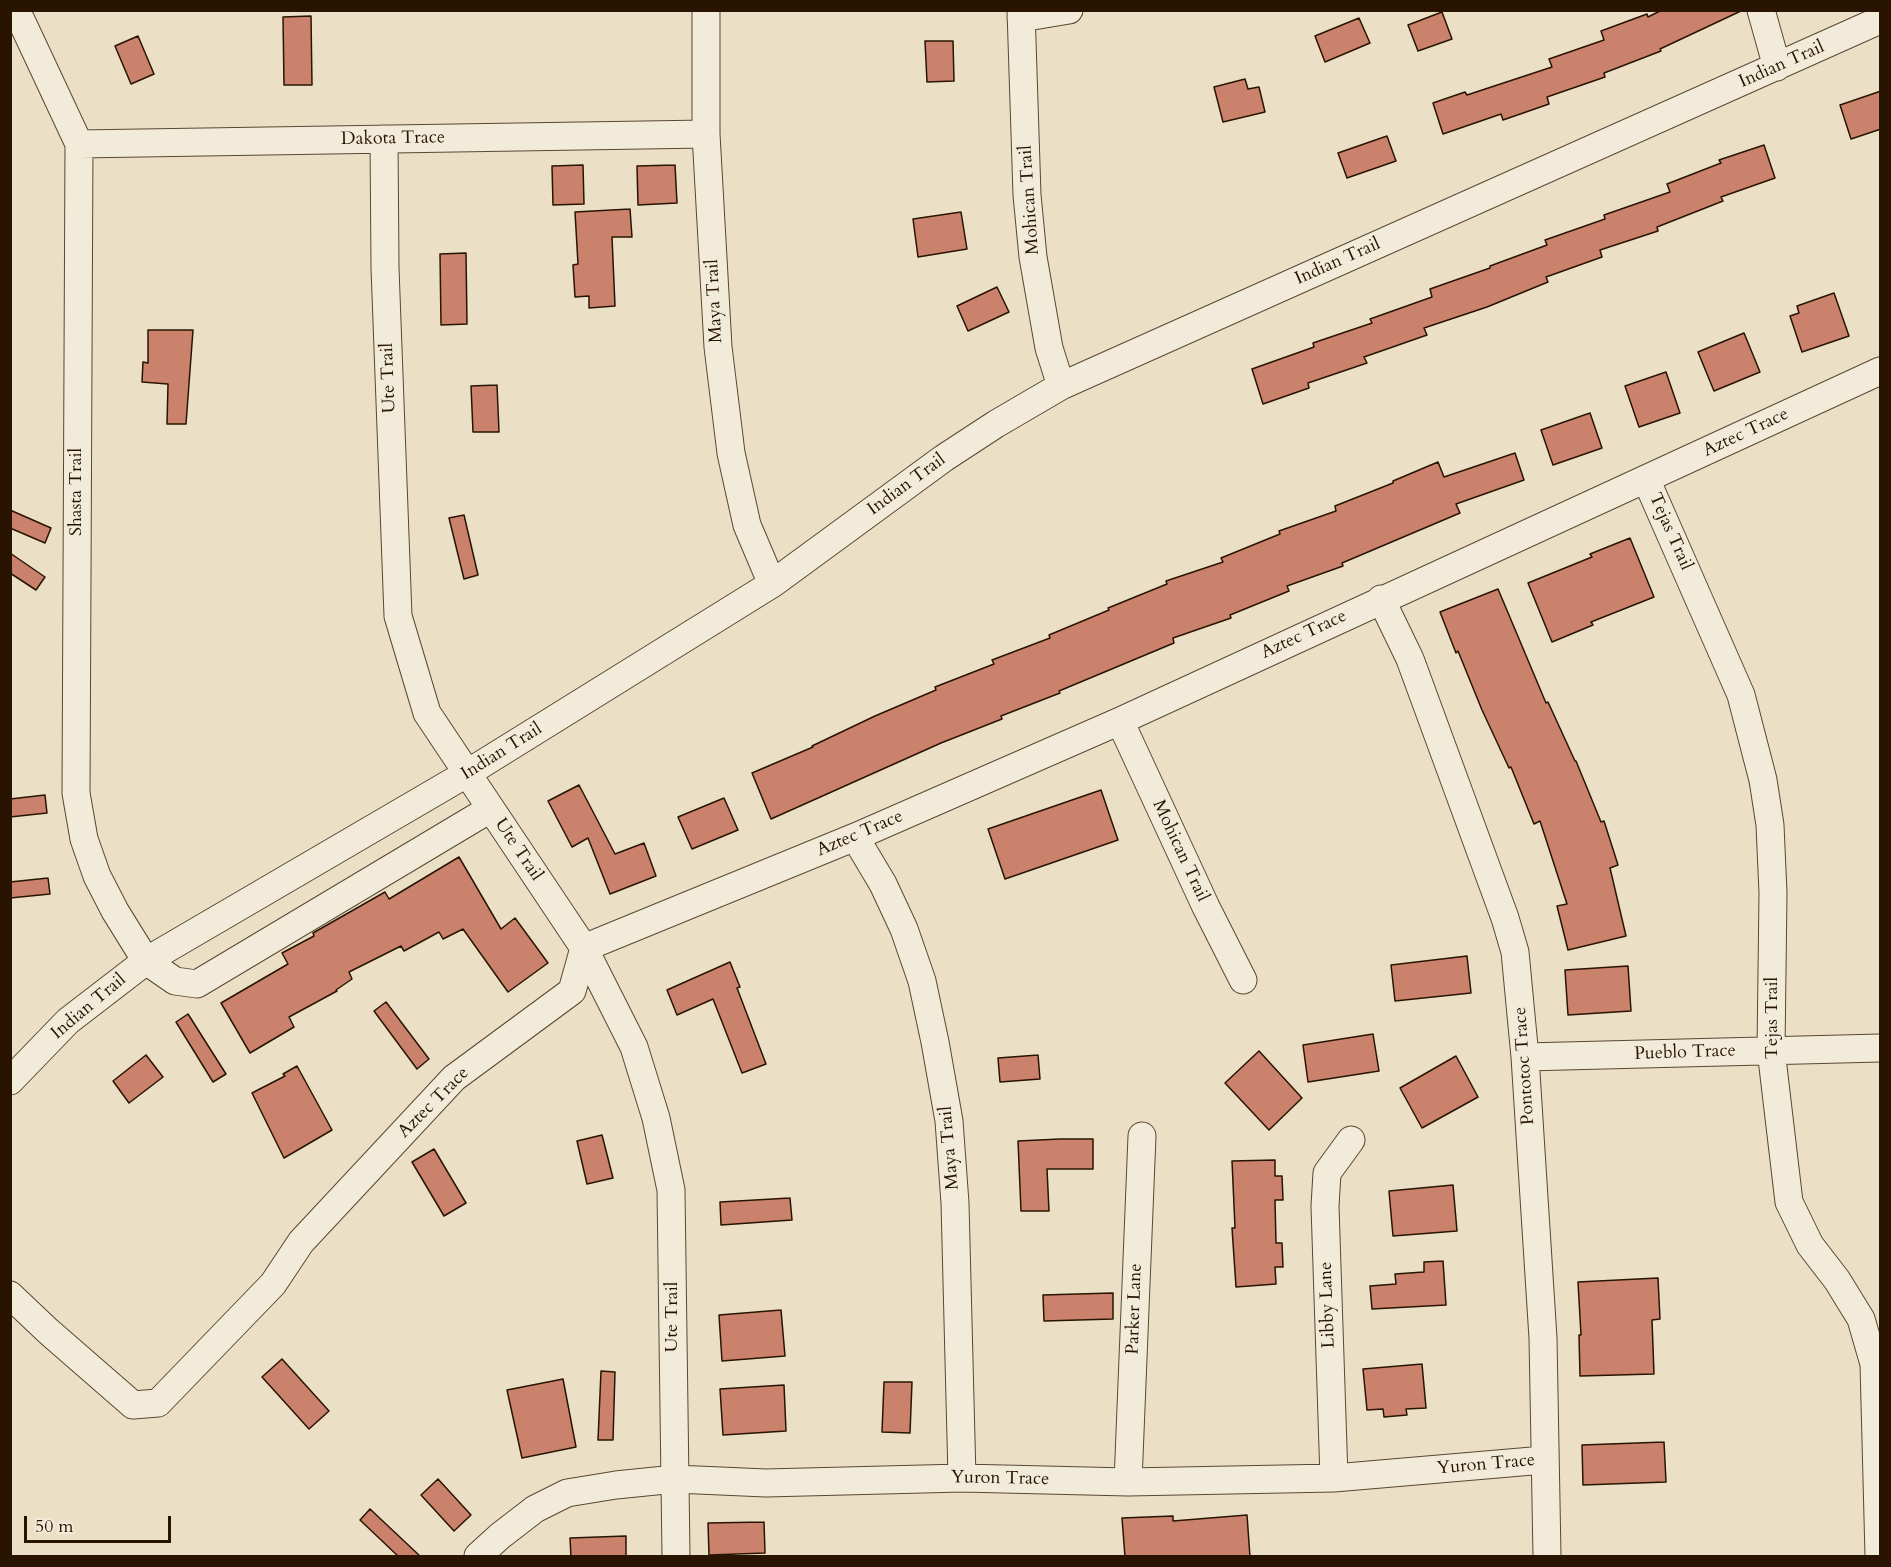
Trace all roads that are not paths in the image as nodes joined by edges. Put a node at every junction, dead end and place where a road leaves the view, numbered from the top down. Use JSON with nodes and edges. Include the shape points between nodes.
{"nodes":[{"id":1,"x":706,"y":10,"type":"edge"},
{"id":2,"x":1069,"y":10,"type":"edge"},
{"id":3,"x":1761,"y":10,"type":"edge"},
{"id":4,"x":1021,"y":14,"type":"edge"},
{"id":5,"x":24,"y":18,"type":"edge"},
{"id":6,"x":1881,"y":20,"type":"edge"},
{"id":7,"x":1777,"y":67,"type":"junction"},
{"id":8,"x":706,"y":134,"type":"junction"},
{"id":9,"x":384,"y":139,"type":"junction"},
{"id":10,"x":79,"y":144,"type":"junction"},
{"id":11,"x":1881,"y":371,"type":"edge"},
{"id":12,"x":1061,"y":386,"type":"junction"},
{"id":13,"x":1646,"y":479,"type":"junction"},
{"id":14,"x":772,"y":584,"type":"junction"},
{"id":15,"x":1382,"y":599,"type":"junction"},
{"id":16,"x":1120,"y":721,"type":"junction"},
{"id":17,"x":466,"y":774,"type":"junction"},
{"id":18,"x":490,"y":809,"type":"junction"},
{"id":19,"x":855,"y":837,"type":"junction"},
{"id":20,"x":584,"y":948,"type":"junction"},
{"id":21,"x":146,"y":961,"type":"junction"},
{"id":22,"x":1243,"y":980,"type":"dead end"},
{"id":23,"x":1881,"y":1048,"type":"edge"},
{"id":24,"x":1771,"y":1050,"type":"junction"},
{"id":25,"x":1525,"y":1058,"type":"junction"},
{"id":26,"x":10,"y":1081,"type":"edge"},
{"id":27,"x":1142,"y":1136,"type":"dead end"},
{"id":28,"x":1351,"y":1140,"type":"dead end"},
{"id":29,"x":10,"y":1295,"type":"edge"},
{"id":30,"x":1544,"y":1460,"type":"junction"},
{"id":31,"x":962,"y":1478,"type":"junction"},
{"id":32,"x":1334,"y":1478,"type":"junction"},
{"id":33,"x":675,"y":1479,"type":"junction"},
{"id":34,"x":1128,"y":1482,"type":"junction"},
{"id":35,"x":478,"y":1557,"type":"edge"},
{"id":36,"x":676,"y":1557,"type":"edge"},
{"id":37,"x":1547,"y":1557,"type":"edge"},
{"id":38,"x":1879,"y":1557,"type":"edge"}],
"edges":[{"from":1,"to":8,"type":"street","name":"Maya Trail"},
{"from":2,"to":4,"type":"street"},
{"from":3,"to":7,"type":"street"},
{"from":4,"to":12,"type":"street","name":"Mohican Trail","via":[[1033,257],[1049,348]]},
{"from":5,"to":10,"type":"street","name":"Shasta Trail"},
{"from":6,"to":7,"type":"street","name":"Indian Trail"},
{"from":7,"to":12,"type":"street","name":"Indian Trail"},
{"from":8,"to":9,"type":"street","name":"Dakota Trace"},
{"from":8,"to":14,"type":"street","name":"Maya Trail","via":[[717,347],[731,453],[747,525]]},
{"from":9,"to":10,"type":"street","name":"Dakota Trace"},
{"from":9,"to":17,"type":"street","name":"Ute Trail","via":[[398,616],[427,713]]},
{"from":10,"to":21,"type":"street","name":"Shasta Trail","via":[[75,793],[84,839],[97,876]]},
{"from":11,"to":13,"type":"street","name":"Aztec Trace"},
{"from":12,"to":14,"type":"street","name":"Indian Trail","via":[[944,458]]},
{"from":13,"to":15,"type":"street","name":"Aztec Trace"},
{"from":13,"to":24,"type":"street","name":"Tejas Trail","via":[[1741,695],[1763,780],[1770,825],[1773,893]]},
{"from":14,"to":17,"type":"street","name":"Indian Trail"},
{"from":15,"to":16,"type":"street","name":"Aztec Trace"},
{"from":15,"to":25,"type":"street","name":"Pontotoc Trace","via":[[1410,660],[1505,918],[1515,952]]},
{"from":16,"to":19,"type":"street","name":"Aztec Trace"},
{"from":16,"to":22,"type":"street","name":"Mohican Trail"},
{"from":17,"to":18,"type":"street","name":"Ute Trail"},
{"from":17,"to":21,"type":"street","name":"Indian Trail"},
{"from":18,"to":20,"type":"street","name":"Ute Trail"},
{"from":18,"to":21,"type":"street","via":[[197,984],[175,981]]},
{"from":19,"to":20,"type":"street","name":"Aztec Trace"},
{"from":19,"to":31,"type":"street","name":"Maya Trail","via":[[883,884],[911,950],[933,1032],[949,1121],[955,1203]]},
{"from":20,"to":29,"type":"street","name":"Aztec Trace","via":[[572,991],[454,1078],[300,1242],[273,1284],[158,1403],[133,1405]]},
{"from":20,"to":33,"type":"street","name":"Ute Trail","via":[[634,1047],[656,1118],[671,1190]]},
{"from":21,"to":26,"type":"street","name":"Indian Trail","via":[[68,1021]]},
{"from":23,"to":24,"type":"street","name":"Pueblo Trace"},
{"from":24,"to":25,"type":"street","name":"Pueblo Trace"},
{"from":24,"to":38,"type":"street","name":"Tejas Trail","via":[[1789,1202],[1810,1245],[1861,1319],[1874,1364]]},
{"from":25,"to":30,"type":"street","name":"Pontotoc Trace","via":[[1543,1338]]},
{"from":27,"to":34,"type":"street","name":"Parker Lane"},
{"from":28,"to":32,"type":"street","name":"Libby Lane","via":[[1327,1173],[1325,1206]]},
{"from":30,"to":32,"type":"street","name":"Yuron Trace"},
{"from":30,"to":37,"type":"street","name":"Pontotoc Trace"},
{"from":31,"to":33,"type":"street","name":"Yuron Trace","via":[[766,1483]]},
{"from":31,"to":34,"type":"street","name":"Yuron Trace"},
{"from":32,"to":34,"type":"street","name":"Yuron Trace"},
{"from":33,"to":35,"type":"street","name":"Yuron Trace","via":[[567,1494],[535,1509]]},
{"from":33,"to":36,"type":"street","name":"Ute Trail"}]}
